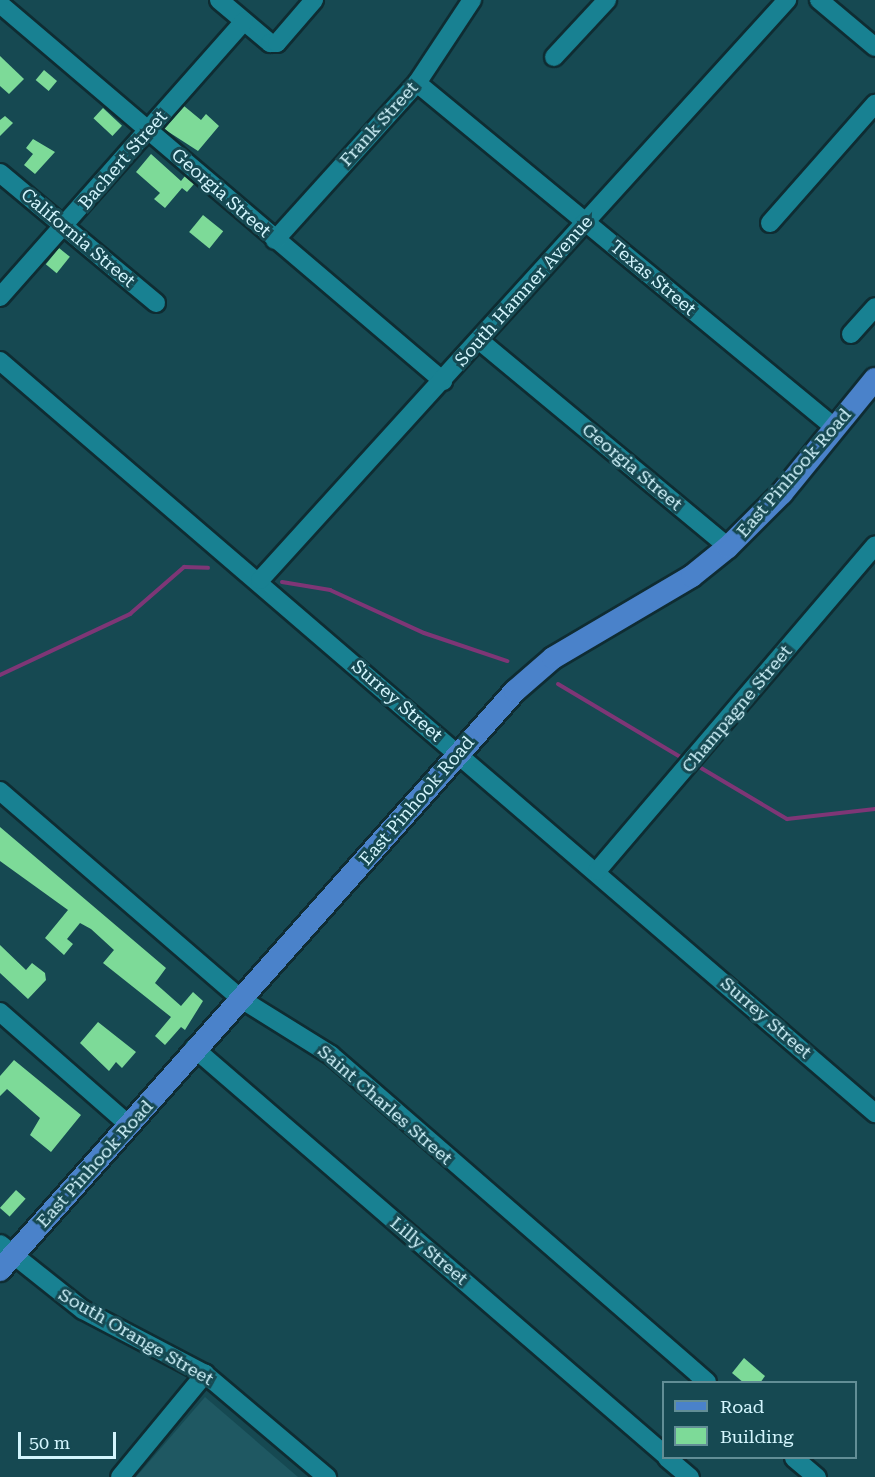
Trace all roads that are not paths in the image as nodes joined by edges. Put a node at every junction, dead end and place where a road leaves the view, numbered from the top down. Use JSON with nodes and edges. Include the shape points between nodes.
{"nodes":[{"id":1,"x":219,"y":0,"type":"edge"},
{"id":2,"x":314,"y":0,"type":"edge"},
{"id":3,"x":472,"y":0,"type":"edge"},
{"id":4,"x":607,"y":0,"type":"edge"},
{"id":5,"x":787,"y":0,"type":"edge"},
{"id":6,"x":819,"y":0,"type":"edge"},
{"id":7,"x":0,"y":4,"type":"edge"},
{"id":8,"x":244,"y":21,"type":"junction"},
{"id":9,"x":875,"y":47,"type":"edge"},
{"id":10,"x":554,"y":57,"type":"dead end"},
{"id":11,"x":417,"y":83,"type":"junction"},
{"id":12,"x":875,"y":104,"type":"edge"},
{"id":13,"x":148,"y":131,"type":"junction"},
{"id":14,"x":0,"y":173,"type":"edge"},
{"id":15,"x":586,"y":223,"type":"junction"},
{"id":16,"x":770,"y":223,"type":"dead end"},
{"id":17,"x":64,"y":228,"type":"junction"},
{"id":18,"x":275,"y":240,"type":"junction"},
{"id":19,"x":0,"y":297,"type":"edge"},
{"id":20,"x":156,"y":303,"type":"dead end"},
{"id":21,"x":875,"y":307,"type":"edge"},
{"id":22,"x":851,"y":334,"type":"dead end"},
{"id":23,"x":480,"y":341,"type":"junction"},
{"id":24,"x":0,"y":361,"type":"edge"},
{"id":25,"x":875,"y":379,"type":"edge"},
{"id":26,"x":442,"y":381,"type":"junction"},
{"id":27,"x":834,"y":427,"type":"junction"},
{"id":28,"x":875,"y":546,"type":"edge"},
{"id":29,"x":728,"y":547,"type":"junction"},
{"id":30,"x":260,"y":580,"type":"junction"},
{"id":31,"x":458,"y":753,"type":"junction"},
{"id":32,"x":0,"y":791,"type":"edge"},
{"id":33,"x":597,"y":871,"type":"junction"},
{"id":34,"x":241,"y":999,"type":"junction"},
{"id":35,"x":0,"y":1012,"type":"edge"},
{"id":36,"x":194,"y":1048,"type":"junction"},
{"id":37,"x":875,"y":1113,"type":"edge"},
{"id":38,"x":130,"y":1126,"type":"junction"},
{"id":39,"x":4,"y":1256,"type":"edge"},
{"id":40,"x":205,"y":1374,"type":"junction"},
{"id":41,"x":705,"y":1381,"type":"edge"},
{"id":42,"x":662,"y":1453,"type":"edge"},
{"id":43,"x":669,"y":1459,"type":"edge"},
{"id":44,"x":795,"y":1459,"type":"edge"},
{"id":45,"x":120,"y":1477,"type":"edge"},
{"id":46,"x":327,"y":1477,"type":"edge"},
{"id":47,"x":690,"y":1477,"type":"edge"},
{"id":48,"x":817,"y":1477,"type":"edge"}],
"edges":[{"from":1,"to":8,"type":"street"},
{"from":2,"to":8,"type":"street","via":[[277,43],[270,43]]},
{"from":3,"to":11,"type":"street","name":"Frank Street"},
{"from":4,"to":10,"type":"street"},
{"from":5,"to":15,"type":"street","name":"South Hamner Avenue"},
{"from":6,"to":9,"type":"street"},
{"from":7,"to":13,"type":"street","name":"Georgia Street"},
{"from":8,"to":13,"type":"street","name":"Bachert Street"},
{"from":11,"to":15,"type":"street","name":"Texas Street"},
{"from":11,"to":18,"type":"street","name":"Frank Street"},
{"from":12,"to":16,"type":"street"},
{"from":13,"to":17,"type":"street","name":"Bachert Street"},
{"from":13,"to":18,"type":"street","name":"Georgia Street"},
{"from":14,"to":17,"type":"street","name":"California Street"},
{"from":15,"to":23,"type":"street","name":"South Hamner Avenue"},
{"from":15,"to":27,"type":"street","name":"Texas Street"},
{"from":17,"to":19,"type":"street","name":"Bachert Street"},
{"from":17,"to":20,"type":"street","name":"California Street"},
{"from":18,"to":26,"type":"street","name":"Georgia Street"},
{"from":21,"to":22,"type":"street"},
{"from":23,"to":26,"type":"street","name":"South Hamner Avenue"},
{"from":23,"to":29,"type":"street","name":"Georgia Street"},
{"from":24,"to":30,"type":"street","name":"Surrey Street"},
{"from":25,"to":27,"type":"main road","name":"East Pinhook Road"},
{"from":26,"to":30,"type":"street","name":"South Hamner Avenue"},
{"from":27,"to":29,"type":"main road","name":"East Pinhook Road","via":[[782,492]]},
{"from":28,"to":33,"type":"street","name":"Champagne Street"},
{"from":29,"to":31,"type":"main road","name":"East Pinhook Road","via":[[692,576],[553,658]]},
{"from":30,"to":31,"type":"street","name":"Surrey Street"},
{"from":31,"to":33,"type":"street","name":"Surrey Street"},
{"from":31,"to":34,"type":"main road","name":"East Pinhook Road"},
{"from":32,"to":34,"type":"street","name":"Saint Charles Street"},
{"from":33,"to":37,"type":"street","name":"Surrey Street"},
{"from":34,"to":36,"type":"main road","name":"East Pinhook Road"},
{"from":34,"to":41,"type":"street","name":"Saint Charles Street","via":[[331,1054]]},
{"from":35,"to":38,"type":"street"},
{"from":36,"to":38,"type":"main road","name":"East Pinhook Road"},
{"from":36,"to":42,"type":"street","name":"Lilly Street"},
{"from":38,"to":39,"type":"main road","name":"East Pinhook Road"},
{"from":39,"to":40,"type":"street","name":"South Orange Street","via":[[83,1310]]},
{"from":40,"to":45,"type":"street"},
{"from":40,"to":46,"type":"street","name":"South Orange Street"},
{"from":43,"to":47,"type":"street"},
{"from":44,"to":48,"type":"street"}]}
